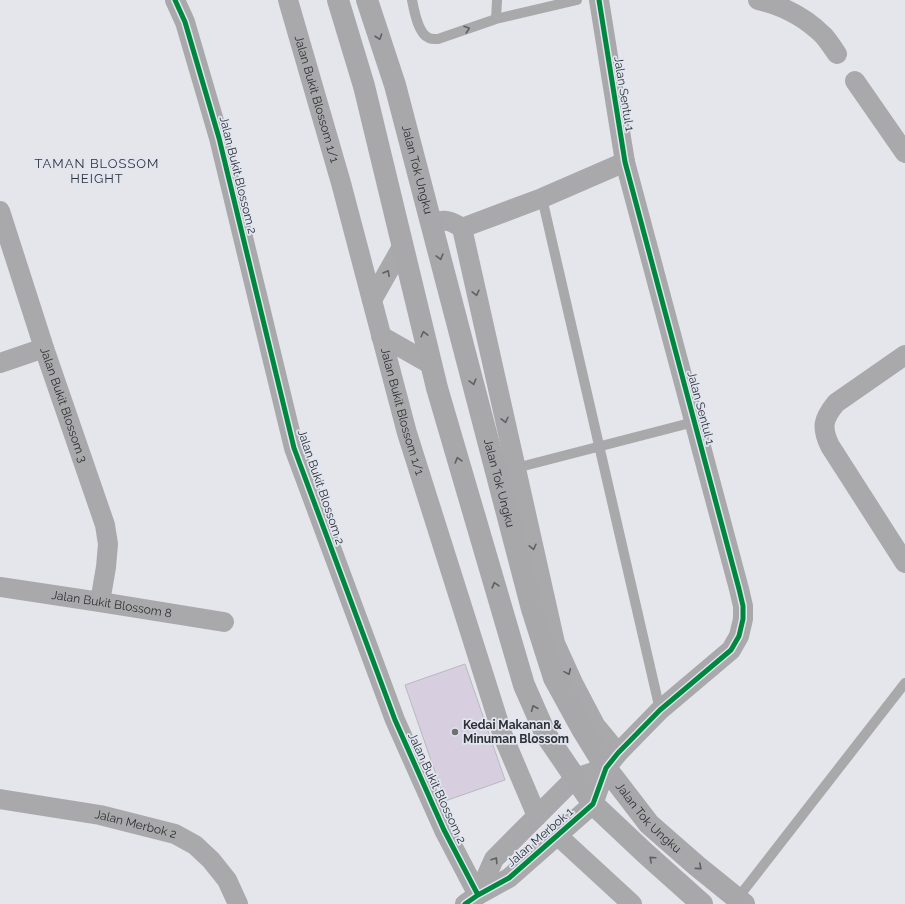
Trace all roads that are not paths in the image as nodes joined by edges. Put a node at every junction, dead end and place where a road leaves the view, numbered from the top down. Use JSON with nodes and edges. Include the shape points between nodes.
{"nodes":[{"id":1,"x":175,"y":0,"type":"edge"},
{"id":2,"x":288,"y":0,"type":"edge"},
{"id":3,"x":338,"y":0,"type":"edge"},
{"id":4,"x":367,"y":0,"type":"edge"},
{"id":5,"x":412,"y":0,"type":"edge"},
{"id":6,"x":497,"y":0,"type":"edge"},
{"id":7,"x":577,"y":0,"type":"edge"},
{"id":8,"x":599,"y":0,"type":"edge"},
{"id":9,"x":758,"y":0,"type":"edge"},
{"id":10,"x":496,"y":19,"type":"junction"},
{"id":11,"x":837,"y":54,"type":"dead end"},
{"id":12,"x":855,"y":81,"type":"dead end"},
{"id":13,"x":905,"y":153,"type":"edge"},
{"id":14,"x":625,"y":162,"type":"junction"},
{"id":15,"x":542,"y":198,"type":"junction"},
{"id":16,"x":0,"y":210,"type":"edge"},
{"id":17,"x":431,"y":223,"type":"junction"},
{"id":18,"x":462,"y":228,"type":"junction"},
{"id":19,"x":403,"y":245,"type":"junction"},
{"id":20,"x":372,"y":300,"type":"junction"},
{"id":21,"x":381,"y":336,"type":"junction"},
{"id":22,"x":44,"y":348,"type":"junction"},
{"id":23,"x":905,"y":355,"type":"edge"},
{"id":24,"x":0,"y":363,"type":"edge"},
{"id":25,"x":432,"y":365,"type":"junction"},
{"id":26,"x":694,"y":422,"type":"junction"},
{"id":27,"x":599,"y":446,"type":"junction"},
{"id":28,"x":516,"y":468,"type":"junction"},
{"id":29,"x":905,"y":563,"type":"edge"},
{"id":30,"x":0,"y":587,"type":"edge"},
{"id":31,"x":100,"y":602,"type":"junction"},
{"id":32,"x":224,"y":622,"type":"dead end"},
{"id":33,"x":905,"y":683,"type":"edge"},
{"id":34,"x":660,"y":710,"type":"junction"},
{"id":35,"x":612,"y":760,"type":"junction"},
{"id":36,"x":575,"y":778,"type":"junction"},
{"id":37,"x":0,"y":799,"type":"edge"},
{"id":38,"x":593,"y":804,"type":"junction"},
{"id":39,"x":537,"y":816,"type":"junction"},
{"id":40,"x":557,"y":835,"type":"junction"},
{"id":41,"x":472,"y":900,"type":"edge"},
{"id":42,"x":740,"y":901,"type":"edge"},
{"id":43,"x":238,"y":904,"type":"edge"},
{"id":44,"x":632,"y":904,"type":"edge"},
{"id":45,"x":702,"y":904,"type":"edge"}],
"edges":[{"from":1,"to":41,"type":"street","name":"Jalan Bukit Blossom 2","via":[[186,22],[219,138],[294,448],[395,720]]},
{"from":2,"to":20,"type":"street","name":"Jalan Bukit Blossom 1/1","via":[[342,182]]},
{"from":3,"to":19,"type":"main road","via":[[364,86]]},
{"from":4,"to":17,"type":"main road","name":"Jalan Tok Ungku","one_way":true,"via":[[396,84]]},
{"from":5,"to":10,"type":"lane","one_way":true,"via":[[418,25],[429,38],[438,39]]},
{"from":6,"to":10,"type":"lane"},
{"from":7,"to":10,"type":"lane"},
{"from":8,"to":14,"type":"street","name":"Jalan Sentul 1"},
{"from":9,"to":11,"type":"street","via":[[792,11],[825,37]]},
{"from":12,"to":13,"type":"street"},
{"from":14,"to":15,"type":"street"},
{"from":14,"to":26,"type":"street","name":"Jalan Sentul 1"},
{"from":15,"to":18,"type":"street"},
{"from":15,"to":27,"type":"lane"},
{"from":16,"to":22,"type":"street","name":"Jalan Bukit Blossom 3"},
{"from":17,"to":18,"type":"street","via":[[447,220]]},
{"from":17,"to":35,"type":"main road","name":"Jalan Tok Ungku","one_way":true,"via":[[532,609],[554,678],[582,729]]},
{"from":18,"to":28,"type":"street","one_way":true},
{"from":20,"to":19,"type":"street","one_way":true},
{"from":25,"to":19,"type":"main road","one_way":true},
{"from":20,"to":21,"type":"street","name":"Jalan Bukit Blossom 1/1"},
{"from":21,"to":25,"type":"street"},
{"from":21,"to":39,"type":"street","name":"Jalan Bukit Blossom 1/1","via":[[406,433],[503,736]]},
{"from":22,"to":24,"type":"street"},
{"from":22,"to":31,"type":"street","name":"Jalan Bukit Blossom 3","via":[[105,525],[108,544]]},
{"from":23,"to":29,"type":"street","via":[[836,403],[828,412],[824,423],[825,436],[830,446]]},
{"from":36,"to":25,"type":"main road","one_way":true,"via":[[546,735],[524,685]]},
{"from":26,"to":27,"type":"lane"},
{"from":26,"to":34,"type":"street","name":"Jalan Sentul 1","via":[[739,589],[743,619],[739,636],[731,650]]},
{"from":27,"to":28,"type":"lane"},
{"from":27,"to":34,"type":"lane"},
{"from":28,"to":35,"type":"street","one_way":true,"via":[[555,643]]},
{"from":30,"to":31,"type":"street","name":"Jalan Bukit Blossom 8"},
{"from":31,"to":32,"type":"street","name":"Jalan Bukit Blossom 8"},
{"from":33,"to":42,"type":"lane"},
{"from":34,"to":35,"type":"street","name":"Jalan Sentul 1"},
{"from":35,"to":36,"type":"street","name":"Jalan Merbok 1"},
{"from":35,"to":38,"type":"street","name":"Jalan Merbok 1"},
{"from":35,"to":42,"type":"main road","name":"Jalan Tok Ungku","one_way":true,"via":[[649,824]]},
{"from":36,"to":38,"type":"main road"},
{"from":36,"to":39,"type":"street","name":"Jalan Merbok 1"},
{"from":37,"to":43,"type":"street","name":"Jalan Merbok 2","via":[[100,815],[175,834],[195,845],[211,860],[227,880]]},
{"from":38,"to":40,"type":"street","name":"Jalan Merbok 1"},
{"from":45,"to":38,"type":"main road","one_way":true},
{"from":41,"to":39,"type":"street","name":"Jalan Merbok 1","one_way":true,"via":[[494,859]]},
{"from":40,"to":41,"type":"street","name":"Jalan Merbok 1","via":[[509,878]]},
{"from":40,"to":44,"type":"street"}]}
